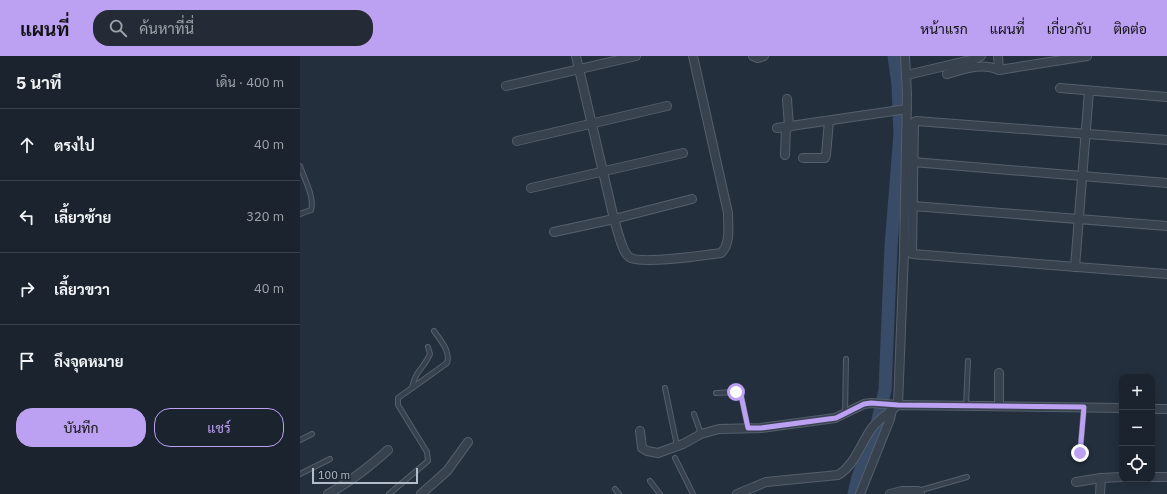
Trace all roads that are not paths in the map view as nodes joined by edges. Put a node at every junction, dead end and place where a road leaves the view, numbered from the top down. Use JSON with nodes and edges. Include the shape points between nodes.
{"nodes":[{"id":1,"x":576,"y":56,"type":"edge"},
{"id":2,"x":636,"y":56,"type":"edge"},
{"id":3,"x":693,"y":56,"type":"edge"},
{"id":4,"x":753,"y":56,"type":"edge"},
{"id":5,"x":764,"y":56,"type":"edge"},
{"id":6,"x":905,"y":56,"type":"edge"},
{"id":7,"x":981,"y":56,"type":"edge"},
{"id":8,"x":998,"y":56,"type":"edge"},
{"id":9,"x":1087,"y":56,"type":"edge"},
{"id":10,"x":579,"y":69,"type":"junction"},
{"id":11,"x":999,"y":70,"type":"junction"},
{"id":12,"x":947,"y":74,"type":"dead end"},
{"id":13,"x":907,"y":75,"type":"junction"},
{"id":14,"x":506,"y":86,"type":"dead end"},
{"id":15,"x":1060,"y":88,"type":"dead end"},
{"id":16,"x":1089,"y":91,"type":"junction"},
{"id":17,"x":1167,"y":97,"type":"edge"},
{"id":18,"x":788,"y":99,"type":"dead end"},
{"id":19,"x":666,"y":106,"type":"dead end"},
{"id":20,"x":905,"y":110,"type":"junction"},
{"id":21,"x":829,"y":121,"type":"junction"},
{"id":22,"x":592,"y":124,"type":"junction"},
{"id":23,"x":784,"y":128,"type":"junction"},
{"id":24,"x":1086,"y":133,"type":"junction"},
{"id":25,"x":1167,"y":140,"type":"edge"},
{"id":26,"x":517,"y":141,"type":"dead end"},
{"id":27,"x":683,"y":153,"type":"dead end"},
{"id":28,"x":785,"y":155,"type":"dead end"},
{"id":29,"x":803,"y":158,"type":"dead end"},
{"id":30,"x":913,"y":162,"type":"junction"},
{"id":31,"x":300,"y":166,"type":"edge"},
{"id":32,"x":603,"y":171,"type":"junction"},
{"id":33,"x":1082,"y":175,"type":"junction"},
{"id":34,"x":1167,"y":183,"type":"edge"},
{"id":35,"x":531,"y":188,"type":"dead end"},
{"id":36,"x":692,"y":199,"type":"dead end"},
{"id":37,"x":913,"y":206,"type":"junction"},
{"id":38,"x":300,"y":214,"type":"edge"},
{"id":39,"x":614,"y":219,"type":"junction"},
{"id":40,"x":1078,"y":219,"type":"junction"},
{"id":41,"x":1167,"y":226,"type":"edge"},
{"id":42,"x":554,"y":232,"type":"dead end"},
{"id":43,"x":1074,"y":267,"type":"junction"},
{"id":44,"x":1167,"y":274,"type":"edge"},
{"id":45,"x":434,"y":331,"type":"dead end"},
{"id":46,"x":428,"y":347,"type":"dead end"},
{"id":47,"x":846,"y":359,"type":"dead end"},
{"id":48,"x":968,"y":361,"type":"dead end"},
{"id":49,"x":999,"y":373,"type":"dead end"},
{"id":50,"x":412,"y":388,"type":"junction"},
{"id":51,"x":665,"y":388,"type":"dead end"},
{"id":52,"x":716,"y":393,"type":"dead end"},
{"id":53,"x":966,"y":405,"type":"junction"},
{"id":54,"x":999,"y":406,"type":"junction"},
{"id":55,"x":1084,"y":407,"type":"junction"},
{"id":56,"x":891,"y":408,"type":"junction"},
{"id":57,"x":1119,"y":408,"type":"edge"},
{"id":58,"x":1155,"y":409,"type":"edge"},
{"id":59,"x":1167,"y":409,"type":"edge"},
{"id":60,"x":845,"y":413,"type":"junction"},
{"id":61,"x":694,"y":414,"type":"dead end"},
{"id":62,"x":748,"y":428,"type":"junction"},
{"id":63,"x":640,"y":431,"type":"dead end"},
{"id":64,"x":312,"y":434,"type":"dead end"},
{"id":65,"x":701,"y":434,"type":"junction"},
{"id":66,"x":300,"y":440,"type":"edge"},
{"id":67,"x":468,"y":442,"type":"dead end"},
{"id":68,"x":677,"y":446,"type":"junction"},
{"id":69,"x":388,"y":450,"type":"dead end"},
{"id":70,"x":1080,"y":453,"type":"dead end"},
{"id":71,"x":675,"y":458,"type":"dead end"},
{"id":72,"x":330,"y":459,"type":"dead end"},
{"id":73,"x":300,"y":474,"type":"edge"},
{"id":74,"x":1155,"y":477,"type":"edge"},
{"id":75,"x":1167,"y":477,"type":"edge"},
{"id":76,"x":967,"y":478,"type":"dead end"},
{"id":77,"x":1101,"y":478,"type":"junction"},
{"id":78,"x":1119,"y":478,"type":"edge"},
{"id":79,"x":650,"y":481,"type":"dead end"},
{"id":80,"x":1076,"y":482,"type":"dead end"},
{"id":81,"x":616,"y":489,"type":"dead end"},
{"id":82,"x":752,"y":491,"type":"edge"},
{"id":83,"x":919,"y":492,"type":"edge"},
{"id":84,"x":328,"y":494,"type":"edge"},
{"id":85,"x":389,"y":494,"type":"edge"},
{"id":86,"x":421,"y":494,"type":"edge"},
{"id":87,"x":619,"y":494,"type":"edge"},
{"id":88,"x":660,"y":494,"type":"edge"},
{"id":89,"x":693,"y":494,"type":"edge"},
{"id":90,"x":737,"y":494,"type":"edge"},
{"id":91,"x":860,"y":494,"type":"edge"},
{"id":92,"x":890,"y":494,"type":"edge"},
{"id":93,"x":1100,"y":494,"type":"edge"}],
"edges":[{"from":1,"to":10,"type":"street"},
{"from":2,"to":10,"type":"street"},
{"from":3,"to":39,"type":"street","via":[[728,214],[726,246],[721,253],[709,255],[641,260],[630,258],[622,245]]},
{"from":4,"to":5,"type":"street"},
{"from":6,"to":13,"type":"street"},
{"from":7,"to":13,"type":"street","via":[[975,60]]},
{"from":8,"to":11,"type":"street"},
{"from":9,"to":11,"type":"street"},
{"from":10,"to":14,"type":"street"},
{"from":10,"to":22,"type":"street"},
{"from":11,"to":12,"type":"street","via":[[981,66]]},
{"from":13,"to":20,"type":"street"},
{"from":15,"to":16,"type":"street"},
{"from":16,"to":17,"type":"street"},
{"from":16,"to":24,"type":"street"},
{"from":18,"to":23,"type":"street"},
{"from":19,"to":22,"type":"street"},
{"from":20,"to":21,"type":"street"},
{"from":20,"to":56,"type":"street","via":[[904,253]]},
{"from":21,"to":23,"type":"street"},
{"from":21,"to":29,"type":"street","via":[[825,158]]},
{"from":22,"to":26,"type":"street"},
{"from":22,"to":32,"type":"street"},
{"from":23,"to":28,"type":"street"},
{"from":24,"to":25,"type":"street"},
{"from":24,"to":30,"type":"street","via":[[919,120],[914,122]]},
{"from":24,"to":33,"type":"street"},
{"from":27,"to":32,"type":"street"},
{"from":30,"to":33,"type":"street"},
{"from":30,"to":37,"type":"street"},
{"from":31,"to":38,"type":"lane","via":[[312,202],[311,210]]},
{"from":32,"to":35,"type":"street"},
{"from":32,"to":39,"type":"street"},
{"from":33,"to":34,"type":"street"},
{"from":33,"to":40,"type":"street"},
{"from":36,"to":39,"type":"street"},
{"from":37,"to":40,"type":"street"},
{"from":37,"to":43,"type":"street","via":[[912,254]]},
{"from":39,"to":42,"type":"street"},
{"from":40,"to":41,"type":"street"},
{"from":40,"to":43,"type":"street"},
{"from":43,"to":44,"type":"street"},
{"from":45,"to":50,"type":"lane","via":[[448,352],[448,363]]},
{"from":46,"to":50,"type":"lane","via":[[430,354],[417,373]]},
{"from":47,"to":60,"type":"lane"},
{"from":48,"to":53,"type":"lane"},
{"from":49,"to":54,"type":"street"},
{"from":50,"to":85,"type":"lane","via":[[398,398],[398,405],[427,452],[428,461]]},
{"from":51,"to":68,"type":"lane"},
{"from":52,"to":62,"type":"lane","via":[[736,392],[741,395]]},
{"from":53,"to":54,"type":"street"},
{"from":53,"to":56,"type":"street"},
{"from":54,"to":55,"type":"street"},
{"from":55,"to":57,"type":"street"},
{"from":55,"to":70,"type":"lane"},
{"from":56,"to":60,"type":"street","via":[[878,403],[864,404]]},
{"from":56,"to":82,"type":"street","via":[[866,435],[845,471],[838,475],[766,482]]},
{"from":56,"to":91,"type":"street","via":[[890,419]]},
{"from":58,"to":59,"type":"street"},
{"from":60,"to":62,"type":"street","via":[[836,418]]},
{"from":61,"to":65,"type":"lane"},
{"from":62,"to":65,"type":"street","via":[[718,429]]},
{"from":63,"to":68,"type":"street","via":[[641,446],[647,451],[658,453]]},
{"from":64,"to":66,"type":"lane"},
{"from":65,"to":68,"type":"street"},
{"from":67,"to":86,"type":"street","via":[[447,471]]},
{"from":69,"to":84,"type":"street","via":[[363,472]]},
{"from":71,"to":89,"type":"lane"},
{"from":72,"to":73,"type":"lane"},
{"from":74,"to":75,"type":"street"},
{"from":76,"to":83,"type":"lane"},
{"from":77,"to":78,"type":"street"},
{"from":77,"to":80,"type":"street"},
{"from":77,"to":93,"type":"street"},
{"from":79,"to":88,"type":"lane"},
{"from":81,"to":87,"type":"lane"},
{"from":82,"to":90,"type":"street"},
{"from":83,"to":92,"type":"street","via":[[902,491]]}]}
